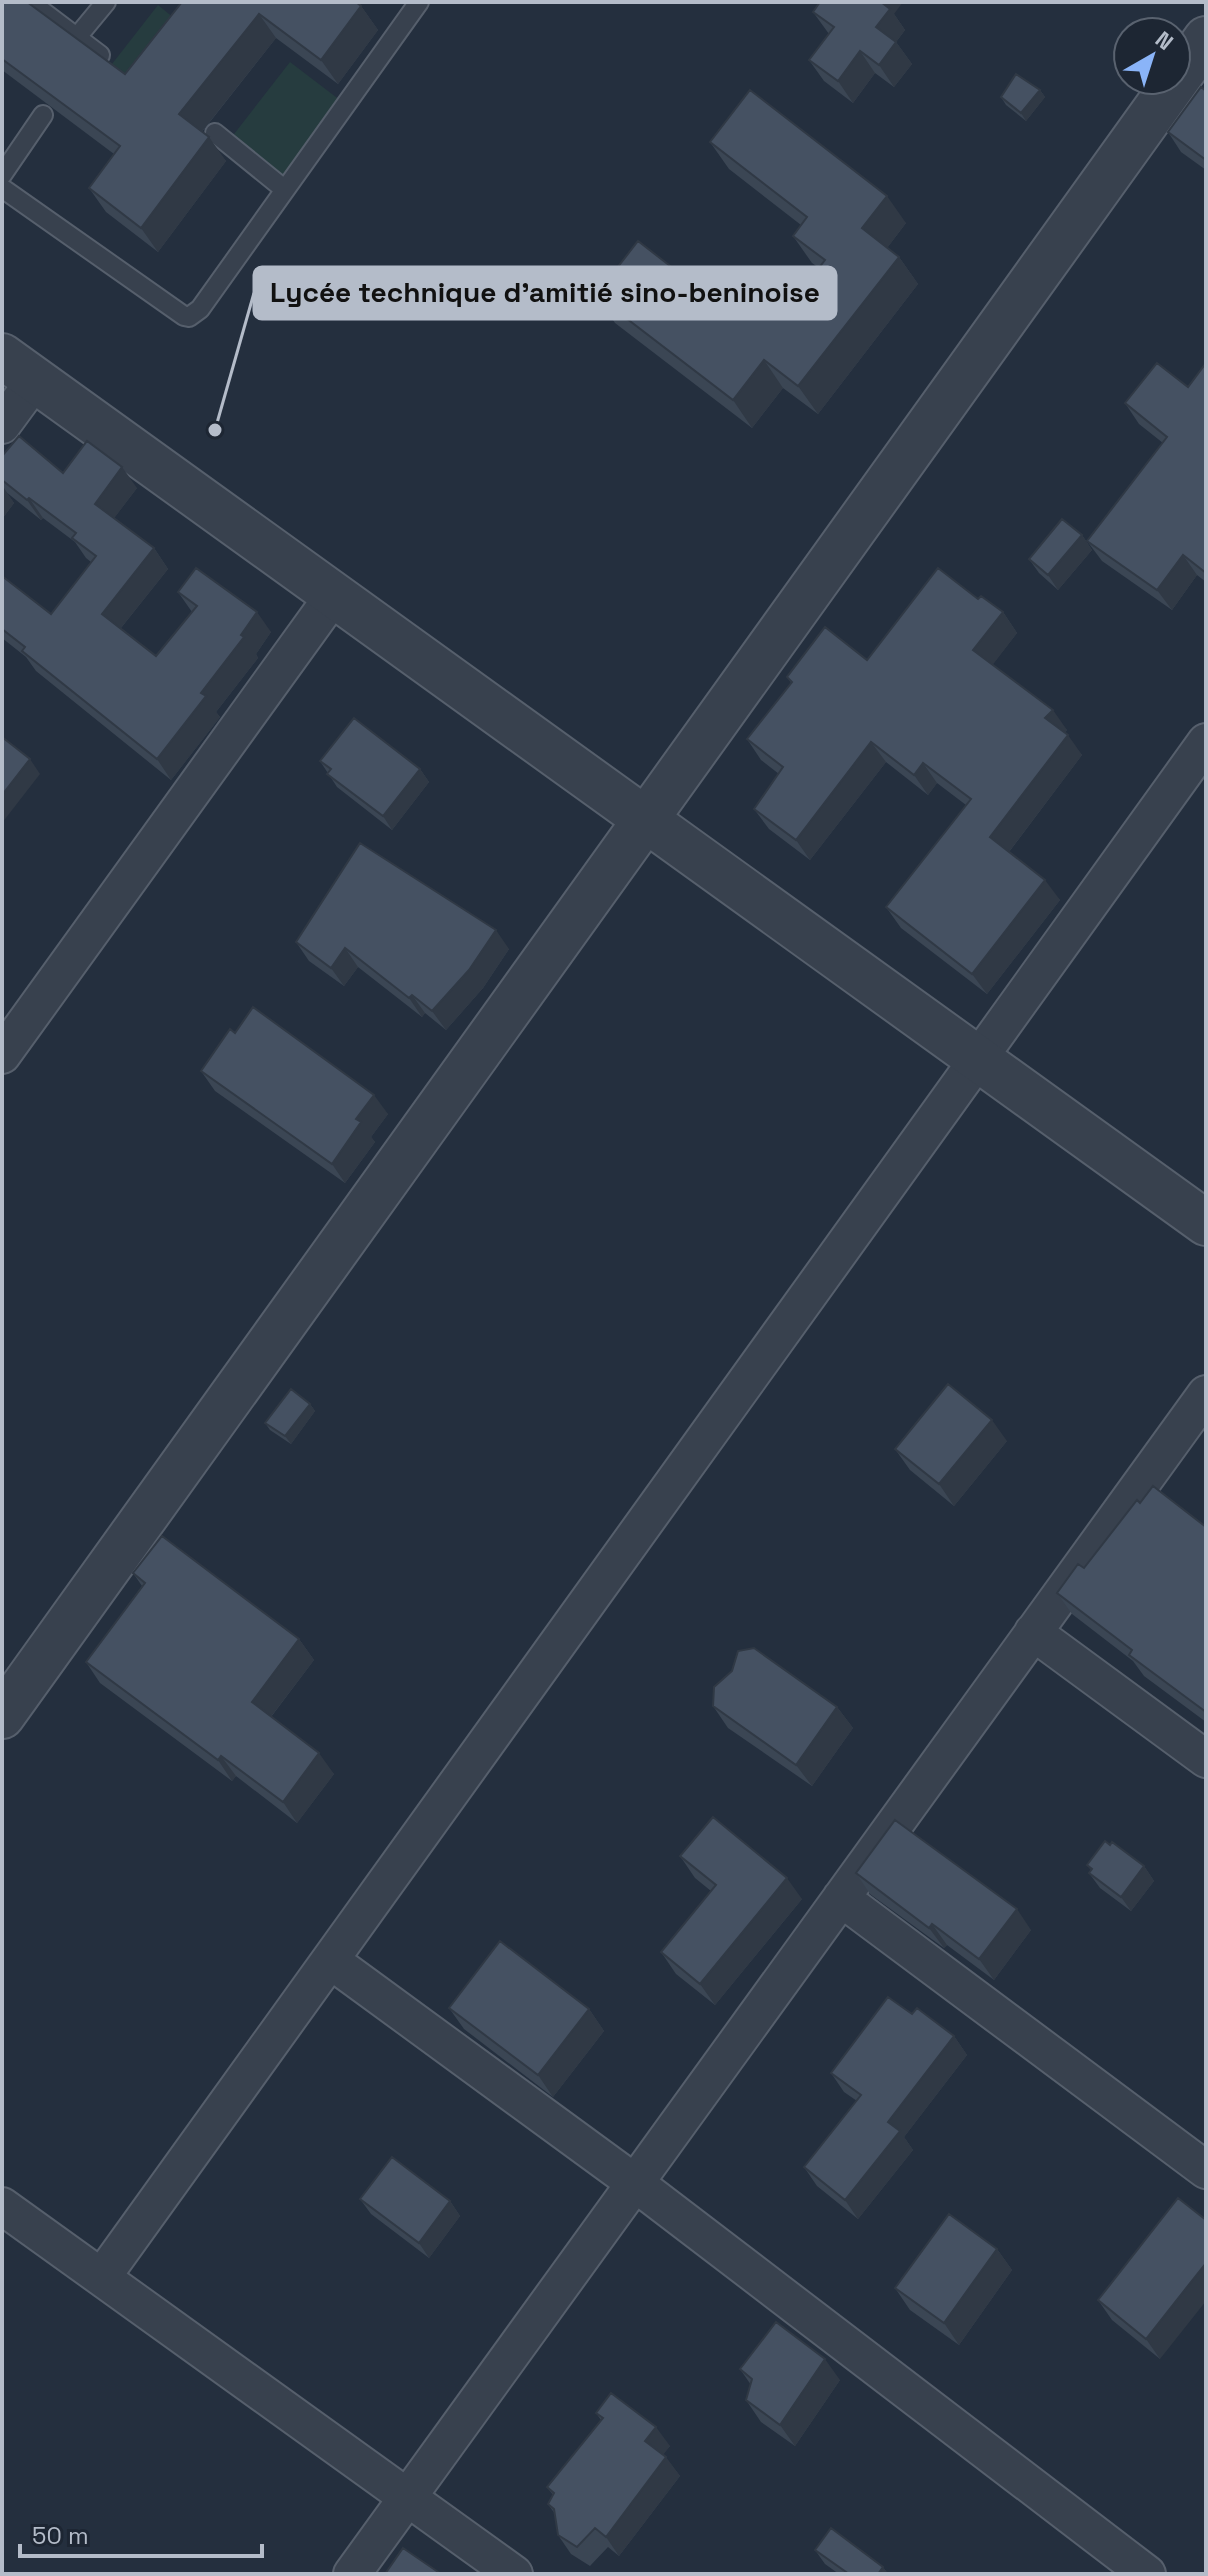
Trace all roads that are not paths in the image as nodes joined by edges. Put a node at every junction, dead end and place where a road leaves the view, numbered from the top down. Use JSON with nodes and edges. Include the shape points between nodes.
{"nodes":[{"id":1,"x":30,"y":2,"type":"edge"},
{"id":2,"x":106,"y":2,"type":"edge"},
{"id":3,"x":419,"y":2,"type":"edge"},
{"id":4,"x":77,"y":37,"type":"junction"},
{"id":5,"x":1206,"y":39,"type":"edge"},
{"id":6,"x":100,"y":55,"type":"edge"},
{"id":7,"x":43,"y":115,"type":"edge"},
{"id":8,"x":215,"y":133,"type":"dead end"},
{"id":9,"x":2,"y":175,"type":"edge"},
{"id":10,"x":2,"y":188,"type":"edge"},
{"id":11,"x":284,"y":189,"type":"junction"},
{"id":12,"x":19,"y":368,"type":"edge"},
{"id":13,"x":2,"y":425,"type":"edge"},
{"id":14,"x":334,"y":595,"type":"junction"},
{"id":15,"x":1206,"y":742,"type":"edge"},
{"id":16,"x":646,"y":820,"type":"junction"},
{"id":17,"x":2,"y":1055,"type":"edge"},
{"id":18,"x":978,"y":1058,"type":"junction"},
{"id":19,"x":1206,"y":1223,"type":"edge"},
{"id":20,"x":1206,"y":1394,"type":"edge"},
{"id":21,"x":1033,"y":1632,"type":"junction"},
{"id":22,"x":2,"y":1716,"type":"edge"},
{"id":23,"x":1206,"y":1759,"type":"edge"},
{"id":24,"x":841,"y":1898,"type":"junction"},
{"id":25,"x":330,"y":1960,"type":"junction"},
{"id":26,"x":1206,"y":2170,"type":"edge"},
{"id":27,"x":635,"y":2183,"type":"junction"},
{"id":28,"x":2,"y":2206,"type":"edge"},
{"id":29,"x":102,"y":2277,"type":"junction"},
{"id":30,"x":407,"y":2497,"type":"junction"},
{"id":31,"x":352,"y":2574,"type":"edge"},
{"id":32,"x":514,"y":2574,"type":"edge"},
{"id":33,"x":1147,"y":2574,"type":"edge"}],
"edges":[{"from":1,"to":4,"type":"lane"},
{"from":2,"to":4,"type":"lane"},
{"from":3,"to":11,"type":"lane"},
{"from":4,"to":6,"type":"lane"},
{"from":5,"to":16,"type":"street"},
{"from":7,"to":9,"type":"lane"},
{"from":8,"to":11,"type":"lane"},
{"from":10,"to":11,"type":"lane","via":[[189,317],[200,309]]},
{"from":12,"to":13,"type":"street"},
{"from":12,"to":14,"type":"street"},
{"from":14,"to":16,"type":"street"},
{"from":14,"to":17,"type":"street"},
{"from":15,"to":18,"type":"street"},
{"from":16,"to":18,"type":"street"},
{"from":16,"to":22,"type":"street"},
{"from":18,"to":19,"type":"street"},
{"from":18,"to":25,"type":"street"},
{"from":20,"to":21,"type":"street"},
{"from":21,"to":23,"type":"street"},
{"from":21,"to":24,"type":"street"},
{"from":24,"to":26,"type":"street"},
{"from":24,"to":27,"type":"street"},
{"from":25,"to":27,"type":"street"},
{"from":25,"to":29,"type":"street"},
{"from":27,"to":30,"type":"street"},
{"from":27,"to":33,"type":"street"},
{"from":28,"to":29,"type":"street"},
{"from":29,"to":30,"type":"street"},
{"from":30,"to":31,"type":"street"},
{"from":30,"to":32,"type":"street"}]}
